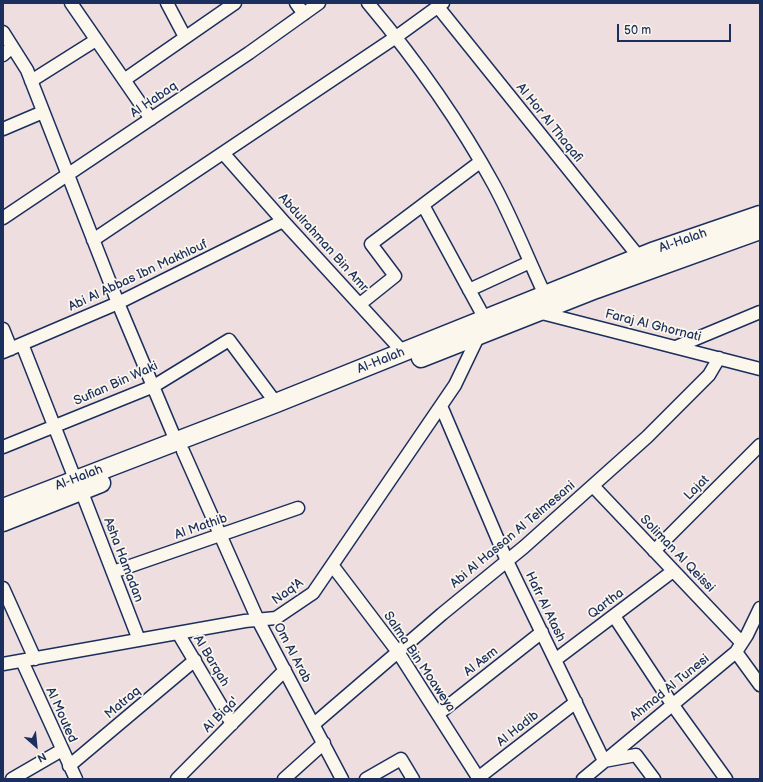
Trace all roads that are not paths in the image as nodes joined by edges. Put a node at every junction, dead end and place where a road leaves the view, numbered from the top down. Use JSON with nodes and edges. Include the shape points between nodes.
{"nodes":[{"id":1,"x":167,"y":3,"type":"edge"},
{"id":2,"x":235,"y":3,"type":"edge"},
{"id":3,"x":296,"y":3,"type":"edge"},
{"id":4,"x":320,"y":3,"type":"edge"},
{"id":5,"x":368,"y":3,"type":"edge"},
{"id":6,"x":72,"y":4,"type":"edge"},
{"id":7,"x":440,"y":5,"type":"edge"},
{"id":8,"x":304,"y":14,"type":"junction"},
{"id":9,"x":3,"y":32,"type":"edge"},
{"id":10,"x":186,"y":37,"type":"junction"},
{"id":11,"x":396,"y":37,"type":"junction"},
{"id":12,"x":96,"y":40,"type":"junction"},
{"id":13,"x":8,"y":51,"type":"edge"},
{"id":14,"x":124,"y":80,"type":"junction"},
{"id":15,"x":31,"y":81,"type":"junction"},
{"id":16,"x":43,"y":112,"type":"junction"},
{"id":17,"x":151,"y":119,"type":"junction"},
{"id":18,"x":3,"y":129,"type":"edge"},
{"id":19,"x":223,"y":153,"type":"junction"},
{"id":20,"x":480,"y":162,"type":"junction"},
{"id":21,"x":68,"y":175,"type":"junction"},
{"id":22,"x":422,"y":205,"type":"junction"},
{"id":23,"x":760,"y":214,"type":"edge"},
{"id":24,"x":3,"y":218,"type":"edge"},
{"id":25,"x":283,"y":221,"type":"junction"},
{"id":26,"x":760,"y":230,"type":"edge"},
{"id":27,"x":94,"y":240,"type":"junction"},
{"id":28,"x":639,"y":257,"type":"junction"},
{"id":29,"x":530,"y":262,"type":"junction"},
{"id":30,"x":469,"y":290,"type":"junction"},
{"id":31,"x":545,"y":295,"type":"junction"},
{"id":32,"x":118,"y":303,"type":"junction"},
{"id":33,"x":360,"y":304,"type":"junction"},
{"id":34,"x":538,"y":312,"type":"junction"},
{"id":35,"x":760,"y":312,"type":"edge"},
{"id":36,"x":482,"y":327,"type":"junction"},
{"id":37,"x":3,"y":329,"type":"edge"},
{"id":38,"x":676,"y":347,"type":"junction"},
{"id":39,"x":12,"y":348,"type":"edge"},
{"id":40,"x":403,"y":352,"type":"junction"},
{"id":41,"x":719,"y":358,"type":"junction"},
{"id":42,"x":760,"y":369,"type":"edge"},
{"id":43,"x":154,"y":386,"type":"junction"},
{"id":44,"x":276,"y":403,"type":"junction"},
{"id":45,"x":441,"y":406,"type":"junction"},
{"id":46,"x":54,"y":426,"type":"junction"},
{"id":47,"x":760,"y":444,"type":"edge"},
{"id":48,"x":179,"y":446,"type":"junction"},
{"id":49,"x":3,"y":447,"type":"edge"},
{"id":50,"x":78,"y":485,"type":"junction"},
{"id":51,"x":592,"y":486,"type":"junction"},
{"id":52,"x":3,"y":508,"type":"edge"},
{"id":53,"x":298,"y":508,"type":"dead end"},
{"id":54,"x":3,"y":522,"type":"edge"},
{"id":55,"x":220,"y":535,"type":"junction"},
{"id":56,"x":654,"y":551,"type":"junction"},
{"id":57,"x":507,"y":561,"type":"junction"},
{"id":58,"x":332,"y":565,"type":"junction"},
{"id":59,"x":674,"y":571,"type":"junction"},
{"id":60,"x":113,"y":572,"type":"junction"},
{"id":61,"x":3,"y":588,"type":"edge"},
{"id":62,"x":760,"y":608,"type":"edge"},
{"id":63,"x":614,"y":616,"type":"junction"},
{"id":64,"x":258,"y":620,"type":"junction"},
{"id":65,"x":542,"y":632,"type":"junction"},
{"id":66,"x":178,"y":633,"type":"junction"},
{"id":67,"x":139,"y":640,"type":"junction"},
{"id":68,"x":739,"y":647,"type":"junction"},
{"id":69,"x":398,"y":652,"type":"junction"},
{"id":70,"x":35,"y":659,"type":"junction"},
{"id":71,"x":196,"y":660,"type":"junction"},
{"id":72,"x":556,"y":660,"type":"junction"},
{"id":73,"x":22,"y":661,"type":"junction"},
{"id":74,"x":3,"y":664,"type":"edge"},
{"id":75,"x":285,"y":670,"type":"junction"},
{"id":76,"x":760,"y":685,"type":"edge"},
{"id":77,"x":576,"y":702,"type":"junction"},
{"id":78,"x":672,"y":704,"type":"junction"},
{"id":79,"x":438,"y":714,"type":"junction"},
{"id":80,"x":232,"y":724,"type":"junction"},
{"id":81,"x":314,"y":724,"type":"junction"},
{"id":82,"x":324,"y":743,"type":"junction"},
{"id":83,"x":62,"y":750,"type":"junction"},
{"id":84,"x":604,"y":761,"type":"junction"},
{"id":85,"x":69,"y":766,"type":"junction"},
{"id":86,"x":479,"y":778,"type":"edge"},
{"id":87,"x":12,"y":779,"type":"edge"},
{"id":88,"x":76,"y":779,"type":"edge"},
{"id":89,"x":177,"y":779,"type":"edge"},
{"id":90,"x":284,"y":779,"type":"edge"},
{"id":91,"x":342,"y":779,"type":"edge"},
{"id":92,"x":366,"y":779,"type":"edge"},
{"id":93,"x":413,"y":779,"type":"edge"},
{"id":94,"x":583,"y":779,"type":"edge"},
{"id":95,"x":654,"y":779,"type":"edge"},
{"id":96,"x":726,"y":779,"type":"edge"}],
"edges":[{"from":1,"to":10,"type":"street"},
{"from":2,"to":10,"type":"street"},
{"from":3,"to":8,"type":"street"},
{"from":4,"to":8,"type":"street","name":"Al Habaq"},
{"from":5,"to":11,"type":"street"},
{"from":6,"to":12,"type":"street"},
{"from":7,"to":11,"type":"street"},
{"from":7,"to":28,"type":"street","name":"Al Hor Al Thaqafi"},
{"from":8,"to":17,"type":"street","name":"Al Habaq"},
{"from":9,"to":13,"type":"street","name":"Om Al Arab"},
{"from":10,"to":14,"type":"street"},
{"from":11,"to":19,"type":"street"},
{"from":11,"to":20,"type":"street","via":[[467,139]]},
{"from":12,"to":14,"type":"street"},
{"from":12,"to":15,"type":"street"},
{"from":13,"to":15,"type":"street","name":"Om Al Arab","via":[[27,70]]},
{"from":14,"to":17,"type":"street"},
{"from":15,"to":16,"type":"street","name":"Om Al Arab"},
{"from":16,"to":18,"type":"street"},
{"from":16,"to":21,"type":"street","name":"Om Al Arab"},
{"from":17,"to":21,"type":"street","name":"Al Habaq"},
{"from":19,"to":25,"type":"street","name":"Abdulrahman Bin Amr"},
{"from":19,"to":27,"type":"street"},
{"from":20,"to":22,"type":"street"},
{"from":20,"to":29,"type":"street"},
{"from":21,"to":24,"type":"street","name":"Al Habaq"},
{"from":21,"to":27,"type":"street","name":"Om Al Arab"},
{"from":22,"to":30,"type":"street"},
{"from":22,"to":33,"type":"street","via":[[372,244],[395,276]]},
{"from":23,"to":28,"type":"main road","name":"Al-Halah"},
{"from":25,"to":32,"type":"street","name":"Abi Al Abbas Ibn Makhlouf"},
{"from":25,"to":33,"type":"street","name":"Abdulrahman Bin Amr"},
{"from":26,"to":34,"type":"main road","name":"Al-Halah"},
{"from":27,"to":32,"type":"street","name":"Om Al Arab"},
{"from":28,"to":31,"type":"main road","name":"Al-Halah"},
{"from":29,"to":30,"type":"street"},
{"from":29,"to":31,"type":"street"},
{"from":30,"to":36,"type":"street"},
{"from":31,"to":36,"type":"main road","name":"Al-Halah"},
{"from":32,"to":39,"type":"street","name":"Abi Al Abbas Ibn Makhlouf"},
{"from":32,"to":43,"type":"street","name":"Om Al Arab"},
{"from":33,"to":40,"type":"street","name":"Abdulrahman Bin Amr"},
{"from":34,"to":36,"type":"main road","name":"Al-Halah"},
{"from":34,"to":38,"type":"street","name":"Faraj Al Ghornati"},
{"from":35,"to":38,"type":"street"},
{"from":36,"to":40,"type":"main road","name":"Al-Halah"},
{"from":36,"to":45,"type":"street","name":"Naq'A","via":[[455,385]]},
{"from":36,"to":48,"type":"main road","name":"Al-Halah"},
{"from":37,"to":39,"type":"street","name":"Asha Hamadan"},
{"from":38,"to":41,"type":"street","name":"Faraj Al Ghornati"},
{"from":39,"to":46,"type":"street","name":"Asha Hamadan"},
{"from":40,"to":44,"type":"main road","name":"Al-Halah"},
{"from":41,"to":42,"type":"street","name":"Faraj Al Ghornati"},
{"from":41,"to":51,"type":"street","name":"Abi Al Hassan Al Telmesani","via":[[699,385],[647,437]]},
{"from":43,"to":44,"type":"street","name":"Sufian Bin Waki","via":[[229,340]]},
{"from":43,"to":46,"type":"street","name":"Sufian Bin Waki"},
{"from":43,"to":48,"type":"street","name":"Om Al Arab"},
{"from":44,"to":48,"type":"main road","name":"Al-Halah"},
{"from":45,"to":57,"type":"street","name":"Hafr Al Atash"},
{"from":45,"to":58,"type":"street","name":"Naq'A"},
{"from":46,"to":49,"type":"street","name":"Sufian Bin Waki"},
{"from":46,"to":50,"type":"street","name":"Asha Hamadan"},
{"from":47,"to":56,"type":"street","name":"Lajat"},
{"from":48,"to":50,"type":"main road","name":"Al-Halah"},
{"from":48,"to":55,"type":"street","name":"Om Al Arab"},
{"from":50,"to":52,"type":"main road","name":"Al-Halah"},
{"from":50,"to":54,"type":"main road","name":"Al-Halah"},
{"from":50,"to":60,"type":"street","name":"Asha Hamadan"},
{"from":51,"to":56,"type":"street","name":"Soliman Al Qeissi"},
{"from":51,"to":57,"type":"street","name":"Abi Al Hassan Al Telmesani"},
{"from":53,"to":55,"type":"street","name":"Al Mathib"},
{"from":55,"to":60,"type":"street","name":"Al Mathib"},
{"from":55,"to":64,"type":"street","name":"Om Al Arab"},
{"from":56,"to":59,"type":"street","name":"Soliman Al Qeissi"},
{"from":57,"to":65,"type":"street","name":"Hafr Al Atash"},
{"from":57,"to":69,"type":"street","name":"Abi Al Hassan Al Telmesani"},
{"from":58,"to":64,"type":"street","name":"Naq'A","via":[[313,593],[276,618]]},
{"from":58,"to":69,"type":"street","name":"Salma Bin Moaweya"},
{"from":59,"to":63,"type":"street","name":"Qartha"},
{"from":59,"to":68,"type":"street","name":"Soliman Al Qeissi"},
{"from":60,"to":67,"type":"street","name":"Asha Hamadan"},
{"from":61,"to":70,"type":"street"},
{"from":62,"to":68,"type":"street","name":"Ahmad Al Tunesi"},
{"from":63,"to":72,"type":"street","name":"Qartha"},
{"from":63,"to":78,"type":"street"},
{"from":64,"to":66,"type":"street","name":"Naq'A"},
{"from":64,"to":75,"type":"street","name":"Om Al Arab"},
{"from":65,"to":72,"type":"street","name":"Hafr Al Atash"},
{"from":65,"to":79,"type":"street","name":"Al Asm"},
{"from":66,"to":67,"type":"street","name":"Naq'A"},
{"from":66,"to":71,"type":"street","name":"Al Barqah"},
{"from":67,"to":70,"type":"street","name":"Naq'A"},
{"from":68,"to":76,"type":"street","name":"Soliman Al Qeissi"},
{"from":68,"to":78,"type":"street","name":"Ahmad Al Tunesi"},
{"from":69,"to":79,"type":"street","name":"Salma Bin Moaweya"},
{"from":69,"to":81,"type":"street","name":"Abi Al Hassan Al Telmesani"},
{"from":70,"to":73,"type":"street","name":"Naq'A"},
{"from":71,"to":80,"type":"street","name":"Al Barqah"},
{"from":71,"to":85,"type":"street","name":"Matraq"},
{"from":72,"to":77,"type":"street","name":"Hafr Al Atash"},
{"from":73,"to":74,"type":"street","name":"Naq'A"},
{"from":73,"to":83,"type":"street","name":"Al Mouted"},
{"from":75,"to":80,"type":"street","name":"Al Biqa'"},
{"from":75,"to":81,"type":"street","name":"Om Al Arab"},
{"from":77,"to":84,"type":"street","name":"Hafr Al Atash"},
{"from":77,"to":86,"type":"street","name":"Al Hadib"},
{"from":78,"to":84,"type":"street","name":"Ahmad Al Tunesi"},
{"from":78,"to":96,"type":"street"},
{"from":79,"to":86,"type":"street","name":"Salma Bin Moaweya"},
{"from":80,"to":89,"type":"street","name":"Al Biqa'"},
{"from":81,"to":82,"type":"street","name":"Om Al Arab"},
{"from":82,"to":90,"type":"street"},
{"from":82,"to":91,"type":"street","name":"Om Al Arab"},
{"from":83,"to":85,"type":"street","name":"Al Mouted"},
{"from":83,"to":87,"type":"street"},
{"from":84,"to":94,"type":"street","name":"Ahmad Al Tunesi"},
{"from":84,"to":95,"type":"street","via":[[636,755]]},
{"from":85,"to":88,"type":"street","name":"Al Mouted"},
{"from":92,"to":93,"type":"street","via":[[401,759]]}]}
